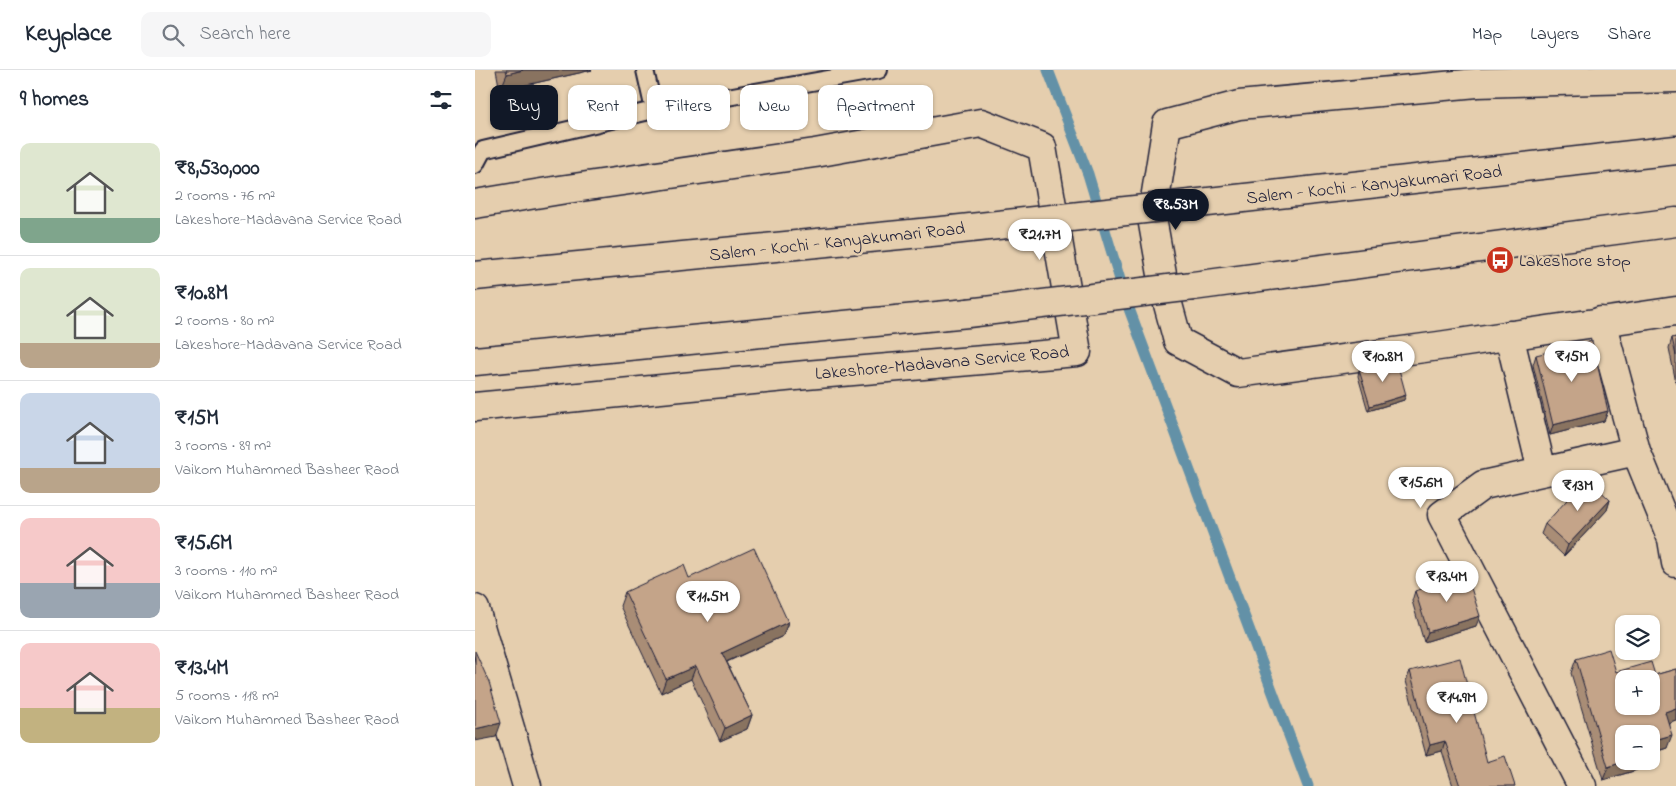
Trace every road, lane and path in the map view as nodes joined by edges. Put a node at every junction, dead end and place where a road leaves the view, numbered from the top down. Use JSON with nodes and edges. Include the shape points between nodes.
{"nodes":[{"id":1,"x":645,"y":70,"type":"edge"},
{"id":2,"x":879,"y":70,"type":"edge"},
{"id":3,"x":1676,"y":78,"type":"edge"},
{"id":4,"x":648,"y":85,"type":"edge"},
{"id":5,"x":730,"y":96,"type":"edge"},
{"id":6,"x":647,"y":112,"type":"edge"},
{"id":7,"x":1676,"y":150,"type":"edge"},
{"id":8,"x":475,"y":165,"type":"edge"},
{"id":9,"x":475,"y":204,"type":"edge"},
{"id":10,"x":1676,"y":222,"type":"edge"},
{"id":11,"x":475,"y":276,"type":"edge"},
{"id":12,"x":1676,"y":311,"type":"edge"},
{"id":13,"x":1601,"y":321,"type":"junction"},
{"id":14,"x":1509,"y":335,"type":"junction"},
{"id":15,"x":475,"y":360,"type":"edge"},
{"id":16,"x":475,"y":407,"type":"edge"},
{"id":17,"x":1635,"y":451,"type":"junction"},
{"id":18,"x":1542,"y":472,"type":"junction"},
{"id":19,"x":1676,"y":563,"type":"edge"},
{"id":20,"x":475,"y":609,"type":"edge"},
{"id":21,"x":527,"y":786,"type":"edge"},
{"id":22,"x":1582,"y":786,"type":"edge"}],
"edges":[{"from":1,"to":4,"type":"lane"},
{"from":2,"to":5,"type":"lane"},
{"from":3,"to":14,"type":"main road","via":[[1467,84],[1239,105],[1167,124],[1152,218],[1166,297],[1178,341],[1238,373]]},
{"from":6,"to":8,"type":"lane","via":[[483,150]]},
{"from":7,"to":11,"type":"main road","name":"Salem - Kochi - Kanyakumari Road","bridge":true,"via":[[952,230]]},
{"from":9,"to":16,"type":"main road","name":"Lakeshore-Madavana Service Road","via":[[815,153],[981,123],[1042,147],[1077,352]]},
{"from":10,"to":15,"type":"main road","bridge":true,"via":[[968,314]]},
{"from":12,"to":13,"type":"main road"},
{"from":13,"to":14,"type":"main road"},
{"from":13,"to":17,"type":"main road"},
{"from":14,"to":18,"type":"main road"},
{"from":17,"to":18,"type":"main road"},
{"from":17,"to":19,"type":"main road","via":[[1672,539]]},
{"from":18,"to":22,"type":"main road","via":[[1483,485],[1442,515]]},
{"from":20,"to":21,"type":"main road"}]}
